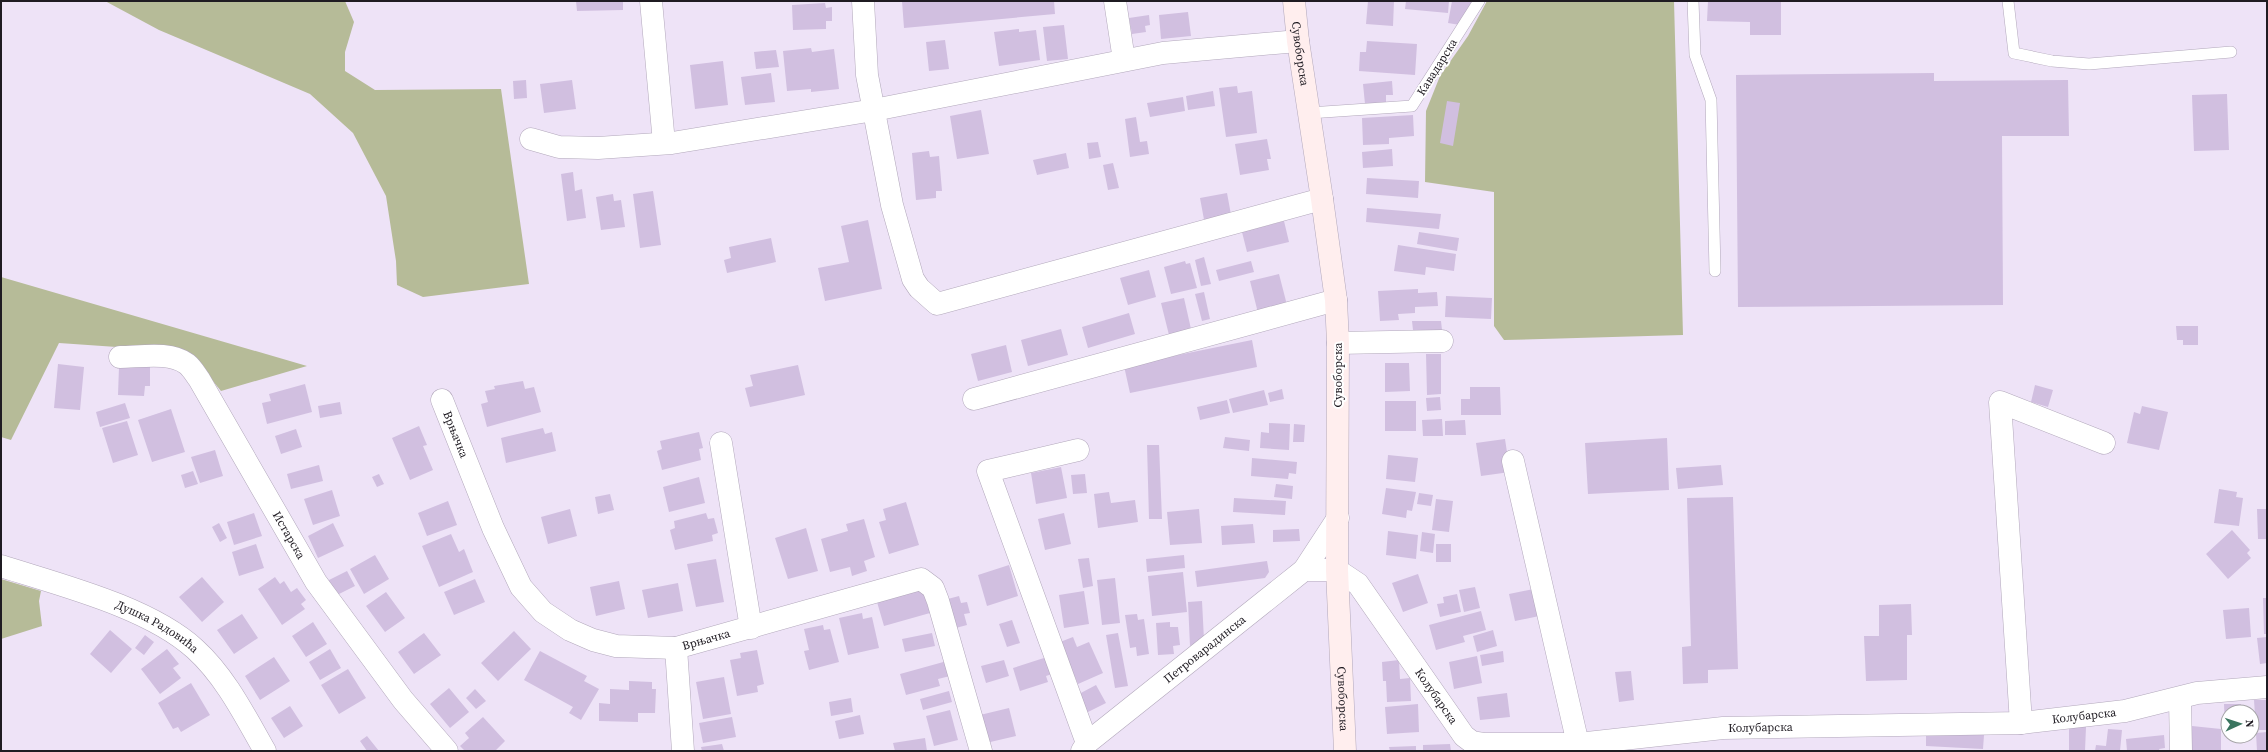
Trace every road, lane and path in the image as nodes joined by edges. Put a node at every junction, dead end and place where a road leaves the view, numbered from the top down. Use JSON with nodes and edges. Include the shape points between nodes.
{"nodes":[{"id":1,"x":651,"y":1,"type":"edge"},
{"id":2,"x":863,"y":1,"type":"edge"},
{"id":3,"x":1115,"y":1,"type":"edge"},
{"id":4,"x":1294,"y":1,"type":"edge"},
{"id":5,"x":1479,"y":1,"type":"edge"},
{"id":6,"x":1693,"y":1,"type":"edge"},
{"id":7,"x":2008,"y":1,"type":"edge"},
{"id":8,"x":1298,"y":41,"type":"junction"},
{"id":9,"x":2231,"y":52,"type":"dead end"},
{"id":10,"x":1124,"y":60,"type":"junction"},
{"id":11,"x":874,"y":110,"type":"junction"},
{"id":12,"x":1309,"y":113,"type":"junction"},
{"id":13,"x":532,"y":139,"type":"dead end"},
{"id":14,"x":664,"y":143,"type":"junction"},
{"id":15,"x":1322,"y":199,"type":"junction"},
{"id":16,"x":1714,"y":271,"type":"dead end"},
{"id":17,"x":1336,"y":300,"type":"junction"},
{"id":18,"x":1442,"y":341,"type":"dead end"},
{"id":19,"x":1338,"y":342,"type":"junction"},
{"id":20,"x":120,"y":357,"type":"dead end"},
{"id":21,"x":974,"y":399,"type":"dead end"},
{"id":22,"x":442,"y":400,"type":"dead end"},
{"id":23,"x":721,"y":443,"type":"dead end"},
{"id":24,"x":2104,"y":443,"type":"dead end"},
{"id":25,"x":1078,"y":450,"type":"dead end"},
{"id":26,"x":1513,"y":461,"type":"dead end"},
{"id":27,"x":1338,"y":518,"type":"junction"},
{"id":28,"x":1,"y":566,"type":"edge"},
{"id":29,"x":1304,"y":570,"type":"junction"},
{"id":30,"x":1337,"y":570,"type":"junction"},
{"id":31,"x":751,"y":628,"type":"junction"},
{"id":32,"x":676,"y":648,"type":"junction"},
{"id":33,"x":2267,"y":687,"type":"edge"},
{"id":34,"x":2180,"y":699,"type":"junction"},
{"id":35,"x":2021,"y":723,"type":"junction"},
{"id":36,"x":1578,"y":744,"type":"junction"},
{"id":37,"x":1084,"y":747,"type":"edge"},
{"id":38,"x":265,"y":751,"type":"edge"},
{"id":39,"x":447,"y":751,"type":"edge"},
{"id":40,"x":683,"y":751,"type":"edge"},
{"id":41,"x":981,"y":751,"type":"edge"},
{"id":42,"x":1345,"y":751,"type":"edge"},
{"id":43,"x":2181,"y":751,"type":"edge"}],
"edges":[{"from":1,"to":14,"type":"street"},
{"from":2,"to":11,"type":"street","via":[[867,75]]},
{"from":3,"to":10,"type":"street"},
{"from":4,"to":8,"type":"main road","name":"Сувоборска"},
{"from":5,"to":12,"type":"lane","name":"Кавадарска","via":[[1412,106]]},
{"from":6,"to":16,"type":"lane","via":[[1695,55],[1711,100]]},
{"from":7,"to":9,"type":"lane","via":[[2014,53],[2052,61],[2089,64]]},
{"from":8,"to":10,"type":"street","via":[[1163,53]]},
{"from":8,"to":12,"type":"main road","name":"Сувоборска"},
{"from":10,"to":11,"type":"street"},
{"from":11,"to":14,"type":"street"},
{"from":11,"to":15,"type":"street","via":[[892,205],[913,279],[937,304]]},
{"from":12,"to":15,"type":"main road","name":"Сувоборска"},
{"from":13,"to":14,"type":"street","via":[[559,147],[598,148]]},
{"from":15,"to":17,"type":"main road","name":"Сувоборска"},
{"from":17,"to":19,"type":"main road","name":"Сувоборска"},
{"from":17,"to":21,"type":"street"},
{"from":18,"to":19,"type":"street"},
{"from":19,"to":27,"type":"main road","name":"Сувоборска"},
{"from":20,"to":39,"type":"street","name":"Истарска","via":[[162,356],[177,359],[188,365],[199,379],[316,582],[403,700]]},
{"from":22,"to":32,"type":"street","name":"Врњачка","via":[[506,559],[520,587],[531,600],[543,612],[570,630],[593,640],[616,646]]},
{"from":23,"to":31,"type":"street"},
{"from":24,"to":35,"type":"street","via":[[2000,402]]},
{"from":25,"to":37,"type":"street","via":[[988,471]]},
{"from":26,"to":36,"type":"street"},
{"from":27,"to":29,"type":"street","name":"Петроварадинска"},
{"from":27,"to":30,"type":"main road","name":"Сувоборска"},
{"from":28,"to":38,"type":"street","name":"Душка Радовића","via":[[87,594],[172,630],[196,650],[221,679]]},
{"from":29,"to":30,"type":"street"},
{"from":29,"to":37,"type":"street","name":"Петроварадинска"},
{"from":30,"to":36,"type":"street","name":"Колубарска","via":[[1358,584],[1464,736],[1472,742]]},
{"from":30,"to":42,"type":"main road","name":"Сувоборска"},
{"from":31,"to":32,"type":"street","name":"Врњачка"},
{"from":31,"to":41,"type":"street","name":"Врњачка","via":[[913,579],[928,582],[938,601]]},
{"from":32,"to":40,"type":"street"},
{"from":33,"to":34,"type":"street","name":"Колубарска","via":[[2197,693]]},
{"from":34,"to":35,"type":"street","name":"Колубарска","via":[[2125,711]]},
{"from":34,"to":43,"type":"street"},
{"from":35,"to":36,"type":"street","name":"Колубарска","via":[[1723,728]]}]}
